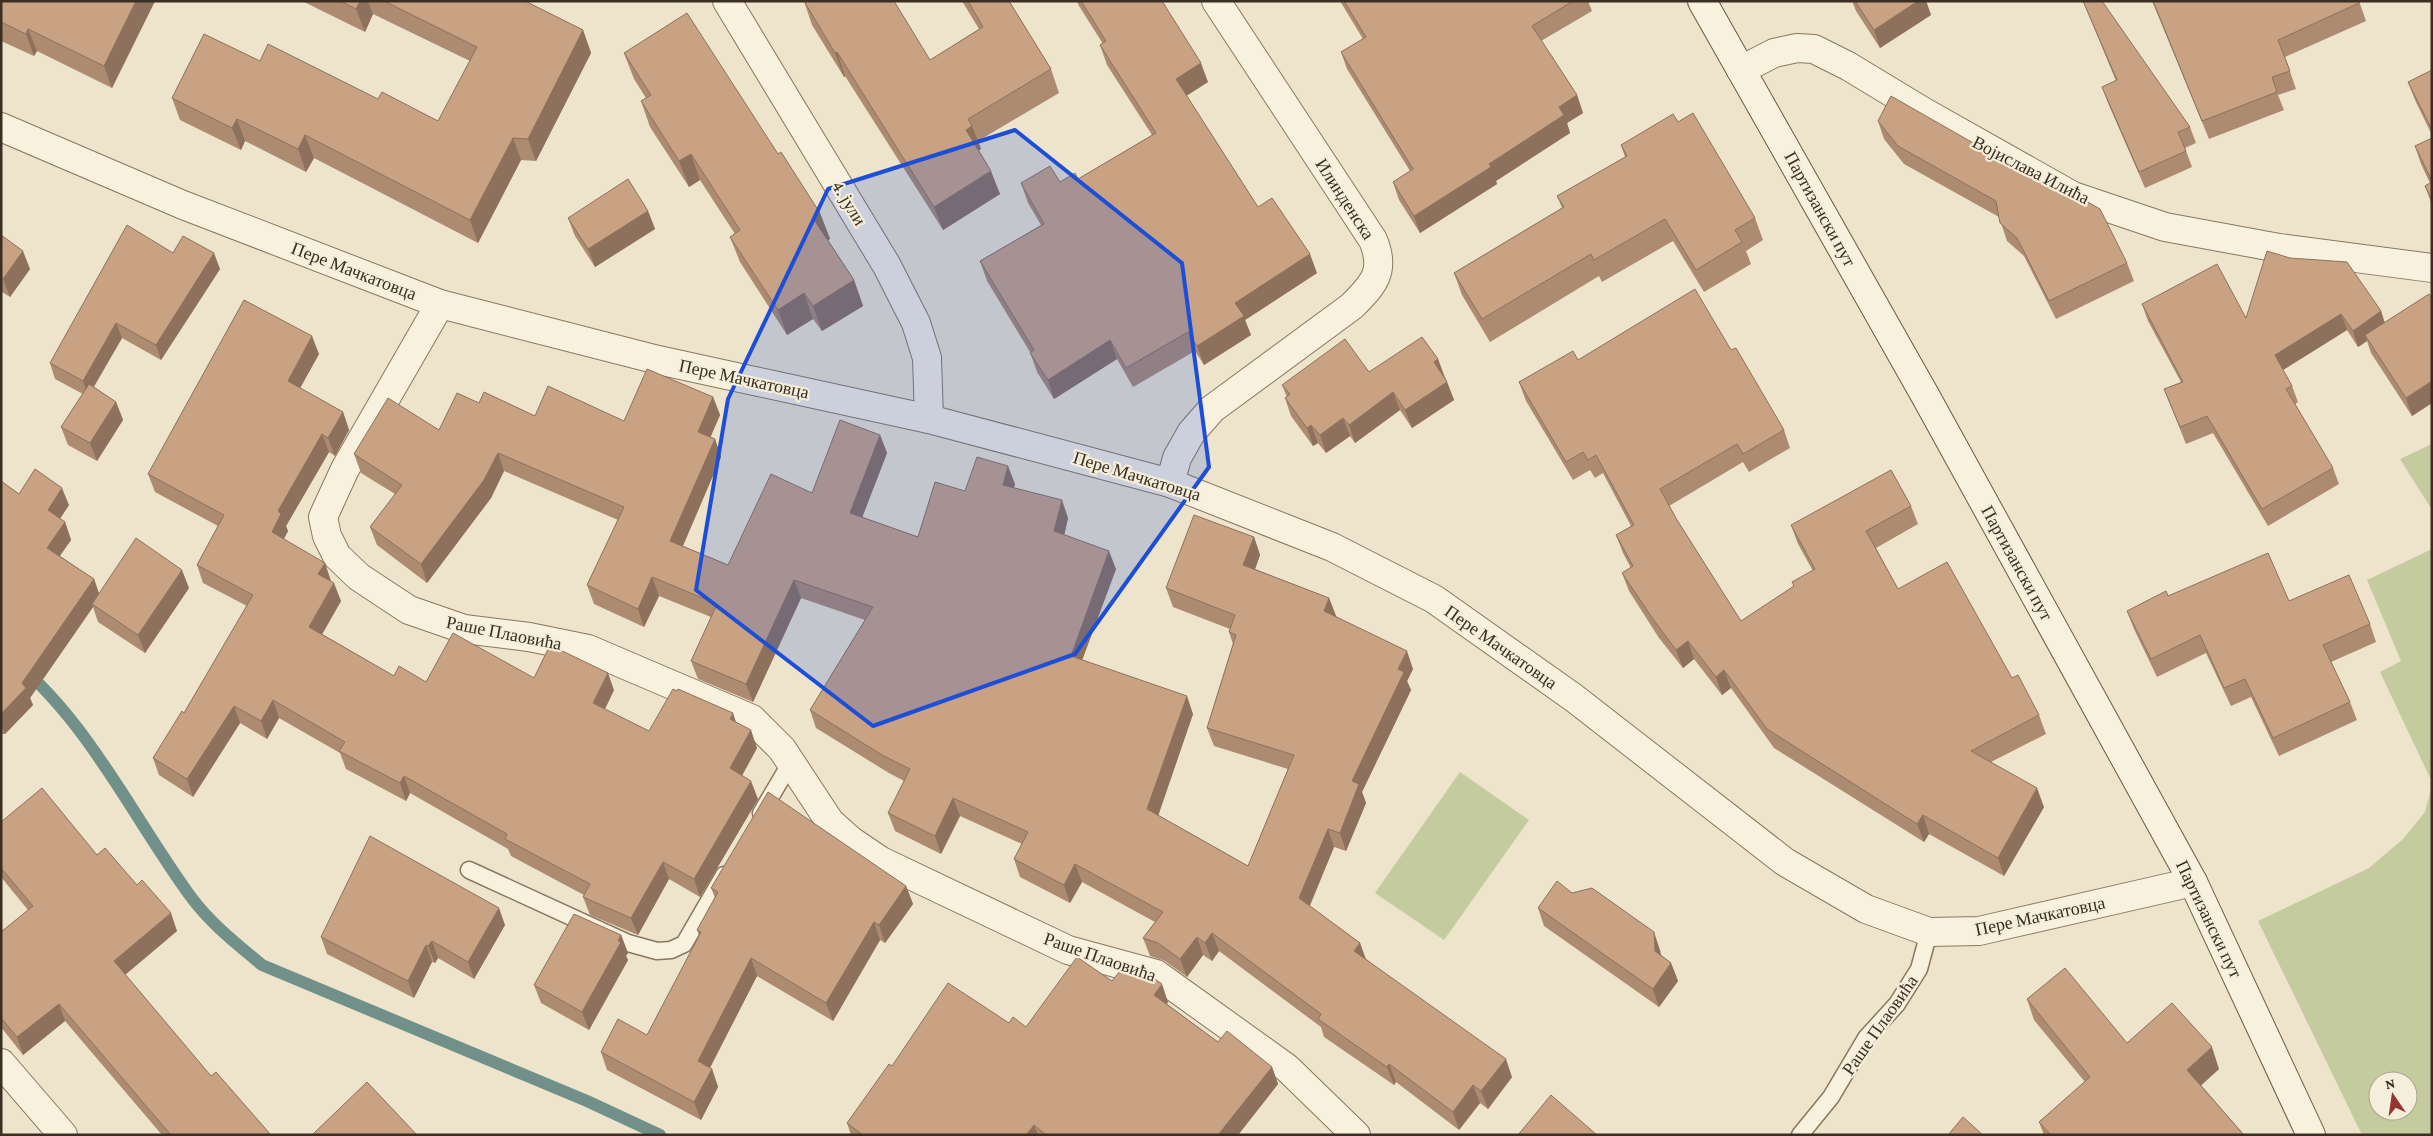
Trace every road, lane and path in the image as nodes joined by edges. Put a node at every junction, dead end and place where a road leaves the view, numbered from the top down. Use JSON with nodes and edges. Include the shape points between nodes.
{"nodes":[{"id":1,"x":727,"y":1,"type":"edge"},
{"id":2,"x":1216,"y":1,"type":"edge"},
{"id":3,"x":1702,"y":1,"type":"edge"},
{"id":4,"x":1741,"y":70,"type":"junction"},
{"id":5,"x":1,"y":127,"type":"edge"},
{"id":6,"x":2432,"y":268,"type":"edge"},
{"id":7,"x":440,"y":304,"type":"junction"},
{"id":8,"x":929,"y":419,"type":"junction"},
{"id":9,"x":1170,"y":483,"type":"junction"},
{"id":10,"x":790,"y":764,"type":"junction"},
{"id":11,"x":755,"y":824,"type":"edge"},
{"id":12,"x":734,"y":858,"type":"edge"},
{"id":13,"x":468,"y":870,"type":"dead end"},
{"id":14,"x":2192,"y":882,"type":"junction"},
{"id":15,"x":1929,"y":932,"type":"junction"},
{"id":16,"x":1,"y":1063,"type":"edge"},
{"id":17,"x":63,"y":1135,"type":"edge"},
{"id":18,"x":1356,"y":1135,"type":"edge"},
{"id":19,"x":1800,"y":1135,"type":"edge"},
{"id":20,"x":2311,"y":1135,"type":"edge"}],
"edges":[{"from":1,"to":8,"type":"street","name":"4. јули","via":[[887,266],[916,323],[927,358]]},
{"from":2,"to":9,"type":"street","name":"Илинденска","via":[[1373,240],[1379,255],[1379,270],[1368,290],[1352,306],[1212,409],[1191,433],[1177,458]]},
{"from":3,"to":4,"type":"street","name":"Партизански пут"},
{"from":4,"to":6,"type":"street","name":"Војислава Илића","via":[[1774,53],[1797,48],[1814,49],[2073,196],[2165,227],[2279,248]]},
{"from":4,"to":14,"type":"street","name":"Партизански пут"},
{"from":5,"to":7,"type":"street","name":"Пере Мачкатовца","via":[[183,205]]},
{"from":7,"to":8,"type":"street","name":"Пере Мачкатовца","via":[[658,360]]},
{"from":7,"to":10,"type":"street","name":"Раше Плаовића","via":[[344,469],[330,499],[323,518],[337,556],[359,577],[409,610],[464,629],[530,637],[588,650],[752,719],[769,735]]},
{"from":8,"to":9,"type":"street","name":"Пере Мачкатовца"},
{"from":9,"to":15,"type":"street","name":"Пере Мачкатовца","via":[[1332,547],[1434,599],[1574,698],[1785,862],[1866,910]]},
{"from":10,"to":11,"type":"lane"},
{"from":10,"to":18,"type":"street","name":"Раше Плаовића","via":[[830,822],[881,861],[1068,950],[1156,974],[1287,1068]]},
{"from":12,"to":13,"type":"lane","via":[[684,944],[671,950],[657,951],[628,943]]},
{"from":14,"to":15,"type":"street","name":"Пере Мачкатовца","via":[[1979,931]]},
{"from":14,"to":20,"type":"street","name":"Партизански пут"},
{"from":15,"to":19,"type":"lane","name":"Раше Плаовића","via":[[1919,969],[1897,1004],[1866,1038],[1831,1097]]},
{"from":16,"to":17,"type":"street"}]}
